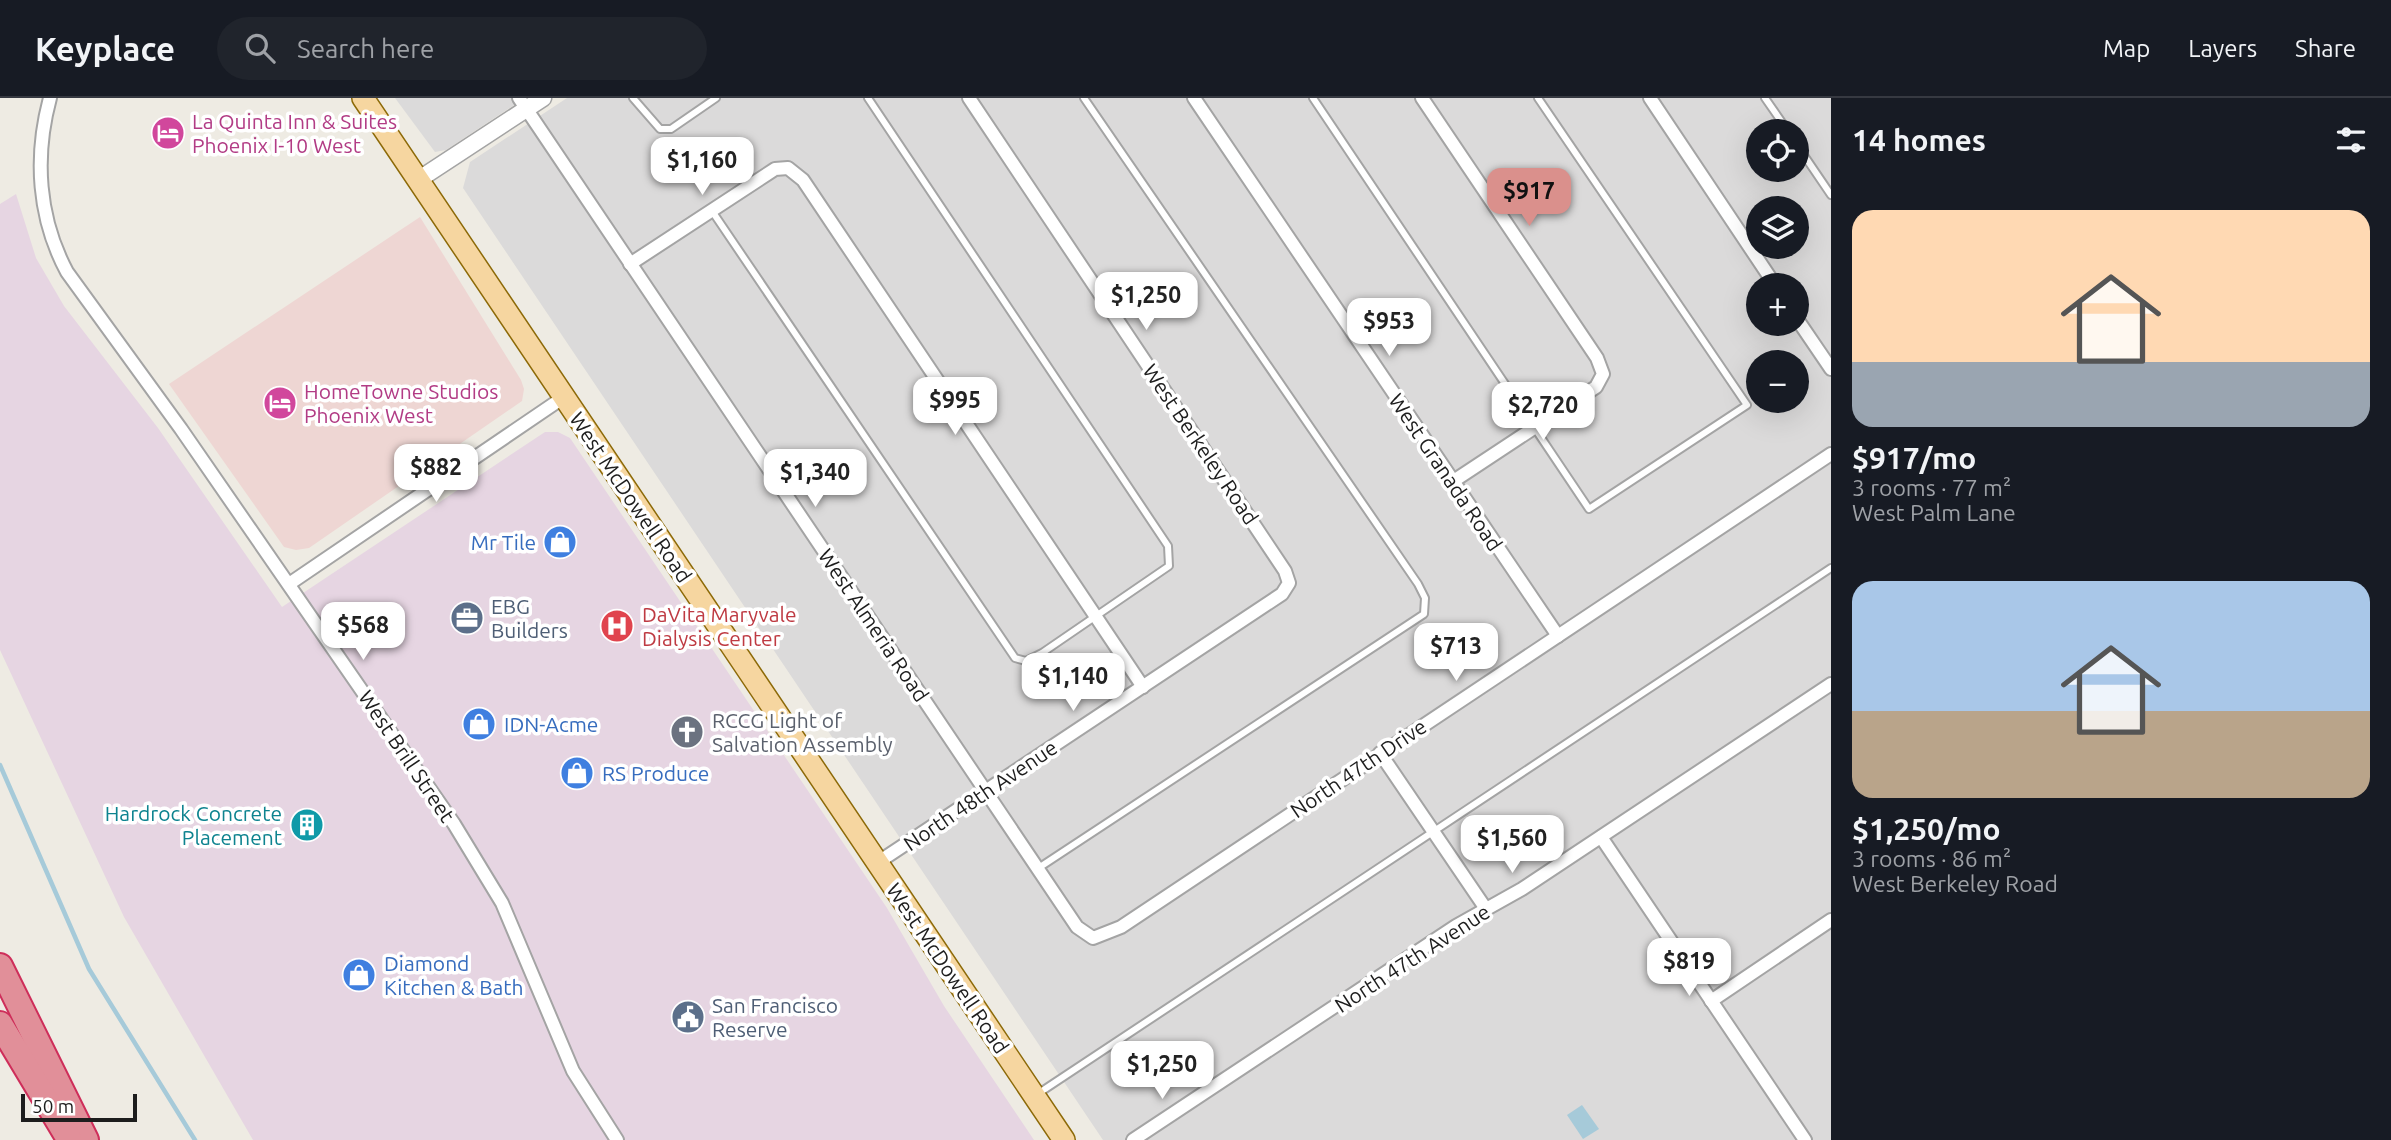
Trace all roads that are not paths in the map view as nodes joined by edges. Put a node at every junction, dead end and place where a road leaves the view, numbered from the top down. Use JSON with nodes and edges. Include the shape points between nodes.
{"nodes":[{"id":1,"x":50,"y":98,"type":"edge"},
{"id":2,"x":363,"y":98,"type":"edge"},
{"id":3,"x":543,"y":98,"type":"edge"},
{"id":4,"x":633,"y":98,"type":"edge"},
{"id":5,"x":716,"y":98,"type":"edge"},
{"id":6,"x":868,"y":98,"type":"edge"},
{"id":7,"x":969,"y":98,"type":"edge"},
{"id":8,"x":1084,"y":98,"type":"edge"},
{"id":9,"x":1194,"y":98,"type":"edge"},
{"id":10,"x":1313,"y":98,"type":"edge"},
{"id":11,"x":1422,"y":98,"type":"edge"},
{"id":12,"x":1538,"y":98,"type":"edge"},
{"id":13,"x":1650,"y":98,"type":"edge"},
{"id":14,"x":1765,"y":98,"type":"edge"},
{"id":15,"x":523,"y":104,"type":"edge"},
{"id":16,"x":1780,"y":119,"type":"edge"},
{"id":17,"x":1809,"y":163,"type":"edge"},
{"id":18,"x":418,"y":180,"type":"junction"},
{"id":19,"x":1831,"y":195,"type":"edge"},
{"id":20,"x":712,"y":210,"type":"junction"},
{"id":21,"x":630,"y":264,"type":"junction"},
{"id":22,"x":1767,"y":273,"type":"edge"},
{"id":23,"x":1809,"y":336,"type":"edge"},
{"id":24,"x":1831,"y":369,"type":"edge"},
{"id":25,"x":564,"y":397,"type":"junction"},
{"id":26,"x":1535,"y":427,"type":"junction"},
{"id":27,"x":1831,"y":454,"type":"edge"},
{"id":28,"x":1452,"y":482,"type":"junction"},
{"id":29,"x":1831,"y":568,"type":"edge"},
{"id":30,"x":1289,"y":583,"type":"joint"},
{"id":31,"x":289,"y":584,"type":"junction"},
{"id":32,"x":1095,"y":616,"type":"junction"},
{"id":33,"x":1558,"y":636,"type":"junction"},
{"id":34,"x":1831,"y":684,"type":"edge"},
{"id":35,"x":1143,"y":687,"type":"junction"},
{"id":36,"x":1381,"y":753,"type":"junction"},
{"id":37,"x":986,"y":791,"type":"junction"},
{"id":38,"x":1434,"y":832,"type":"junction"},
{"id":39,"x":1601,"y":837,"type":"junction"},
{"id":40,"x":877,"y":863,"type":"junction"},
{"id":41,"x":1037,"y":869,"type":"junction"},
{"id":42,"x":1486,"y":909,"type":"junction"},
{"id":43,"x":1831,"y":920,"type":"edge"},
{"id":44,"x":1093,"y":938,"type":"joint"},
{"id":45,"x":0,"y":966,"type":"edge"},
{"id":46,"x":1711,"y":1001,"type":"junction"},
{"id":47,"x":0,"y":1024,"type":"edge"},
{"id":48,"x":1034,"y":1096,"type":"junction"},
{"id":49,"x":70,"y":1140,"type":"edge"},
{"id":50,"x":86,"y":1140,"type":"edge"},
{"id":51,"x":617,"y":1140,"type":"edge"},
{"id":52,"x":1064,"y":1140,"type":"edge"},
{"id":53,"x":1133,"y":1140,"type":"edge"},
{"id":54,"x":1805,"y":1140,"type":"edge"}],
"edges":[{"from":1,"to":31,"type":"street","name":"West Brill Street","via":[[40,178],[54,248]]},
{"from":2,"to":18,"type":"main road","name":"West McDowell Road"},
{"from":3,"to":15,"type":"street"},
{"from":4,"to":5,"type":"lane","via":[[660,129],[671,129]]},
{"from":6,"to":32,"type":"lane","via":[[1168,545],[1168,566]]},
{"from":7,"to":30,"type":"street","name":"West Berkeley Road"},
{"from":8,"to":41,"type":"lane","via":[[1425,598],[1424,614]]},
{"from":9,"to":28,"type":"street","name":"West Granada Road"},
{"from":10,"to":26,"type":"lane"},
{"from":11,"to":26,"type":"street","via":[[1598,358],[1603,374],[1596,387]]},
{"from":12,"to":26,"type":"lane","via":[[1747,405],[1589,509]]},
{"from":13,"to":22,"type":"street"},
{"from":14,"to":16,"type":"lane"},
{"from":15,"to":18,"type":"street"},
{"from":15,"to":21,"type":"street","name":"West Almeria Road"},
{"from":17,"to":19,"type":"lane"},
{"from":18,"to":25,"type":"main road","name":"West McDowell Road"},
{"from":20,"to":21,"type":"street"},
{"from":20,"to":32,"type":"street","via":[[775,169],[788,168],[803,180]]},
{"from":20,"to":32,"type":"lane","via":[[1015,659],[1026,661],[1042,653]]},
{"from":21,"to":37,"type":"street","name":"West Almeria Road"},
{"from":23,"to":24,"type":"street"},
{"from":25,"to":31,"type":"street"},
{"from":25,"to":40,"type":"main road","name":"West McDowell Road"},
{"from":26,"to":28,"type":"street"},
{"from":27,"to":33,"type":"street","name":"North 47th Drive"},
{"from":28,"to":33,"type":"street","name":"West Granada Road"},
{"from":29,"to":38,"type":"lane"},
{"from":30,"to":35,"type":"street","name":"North 48th Avenue","via":[[1282,594]]},
{"from":31,"to":51,"type":"street","name":"West Brill Street","via":[[497,894],[567,1059]]},
{"from":32,"to":35,"type":"street"},
{"from":33,"to":36,"type":"street","name":"North 47th Drive"},
{"from":34,"to":39,"type":"street","name":"North 47th Avenue"},
{"from":35,"to":37,"type":"street","name":"North 48th Avenue"},
{"from":36,"to":38,"type":"street"},
{"from":36,"to":44,"type":"street","name":"North 47th Drive","via":[[1121,927]]},
{"from":37,"to":40,"type":"street","name":"North 48th Avenue"},
{"from":37,"to":41,"type":"street","name":"West Almeria Road"},
{"from":38,"to":42,"type":"street"},
{"from":38,"to":48,"type":"lane"},
{"from":39,"to":42,"type":"street","name":"North 47th Avenue"},
{"from":39,"to":46,"type":"street"},
{"from":40,"to":48,"type":"main road","name":"West McDowell Road"},
{"from":41,"to":44,"type":"street","name":"West Almeria Road","via":[[1077,928]]},
{"from":42,"to":53,"type":"street","name":"North 47th Avenue"},
{"from":43,"to":46,"type":"street"},
{"from":45,"to":50,"type":"highway"},
{"from":46,"to":54,"type":"street"},
{"from":47,"to":49,"type":"highway"},
{"from":48,"to":52,"type":"main road","name":"West McDowell Road"}]}
